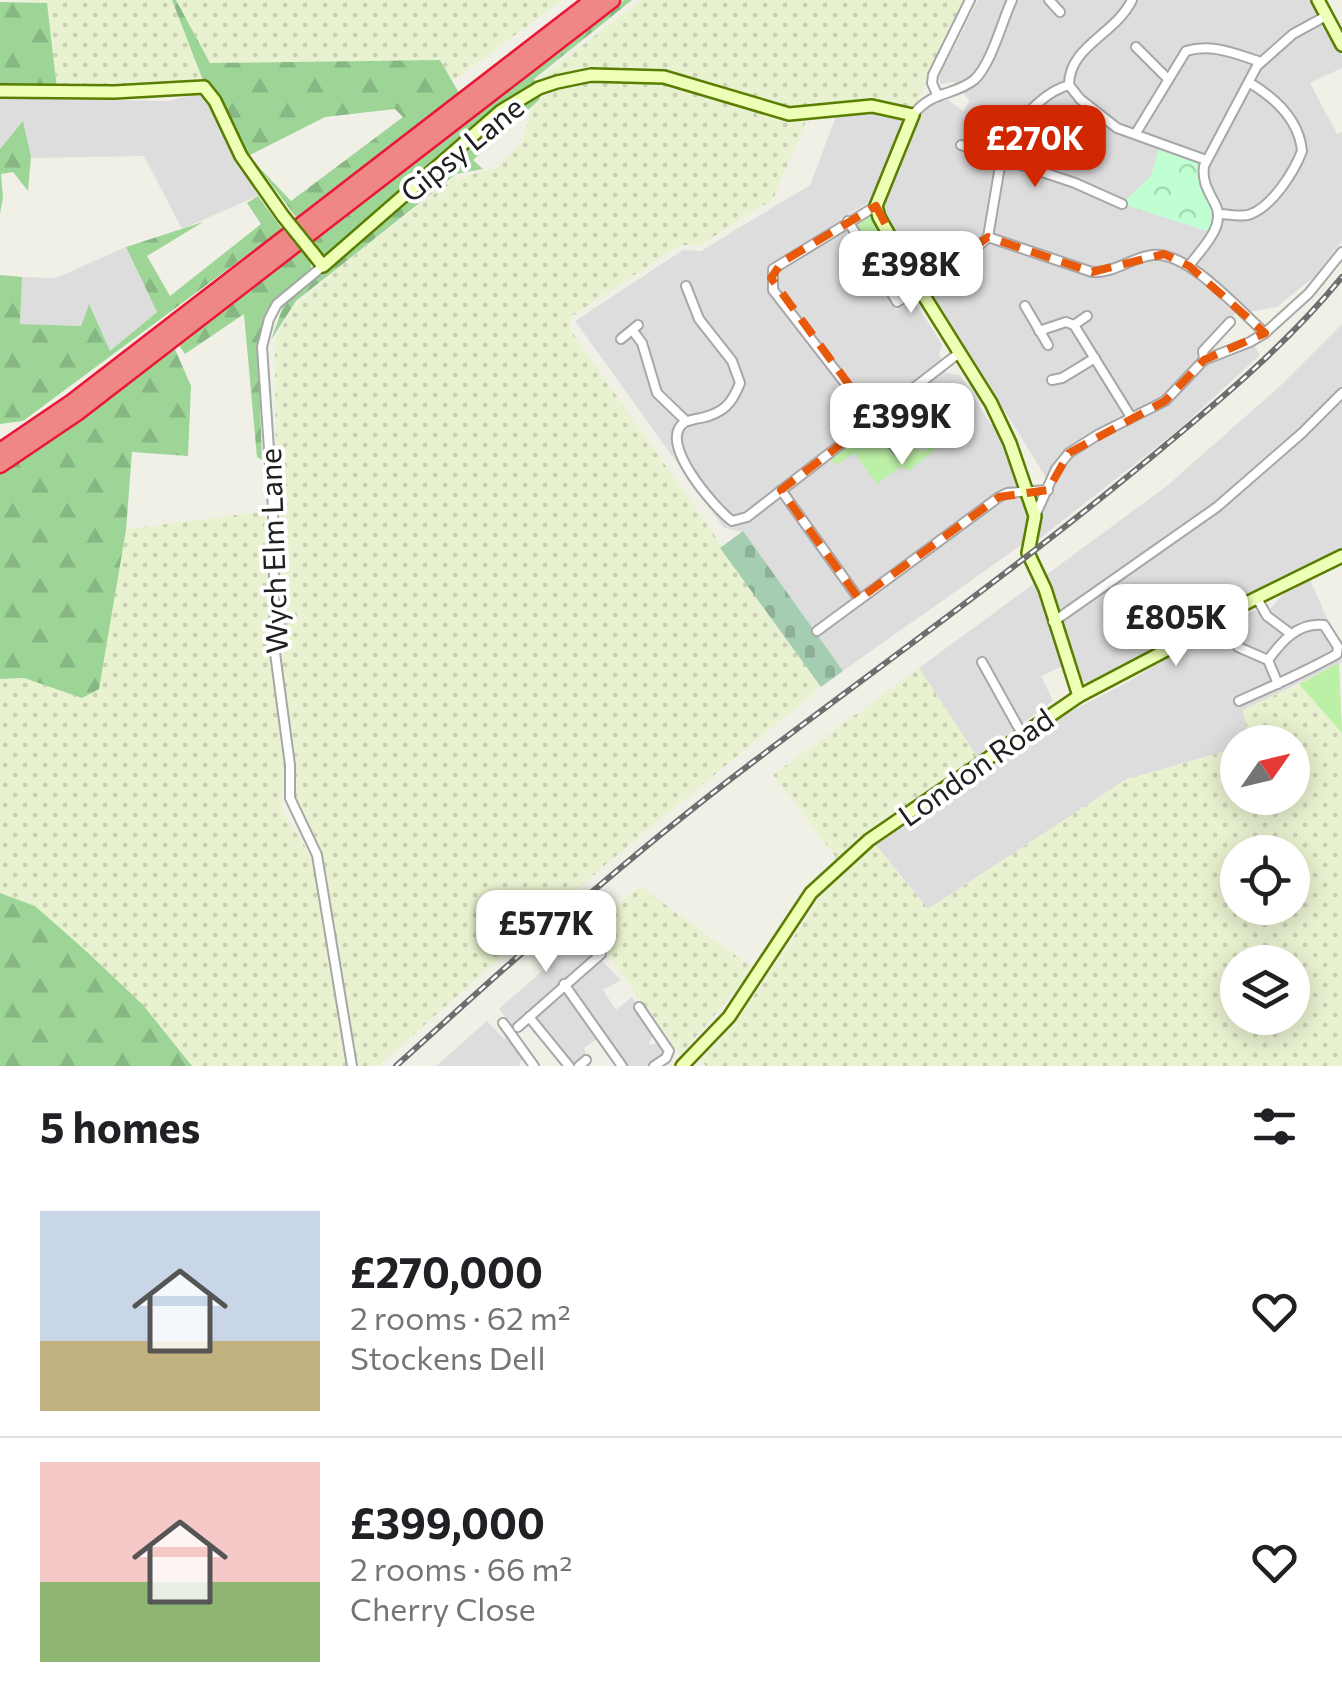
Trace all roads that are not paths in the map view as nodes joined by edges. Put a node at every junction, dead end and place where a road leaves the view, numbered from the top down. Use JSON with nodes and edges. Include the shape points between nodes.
{"nodes":[{"id":1,"x":593,"y":0,"type":"edge"},
{"id":2,"x":612,"y":0,"type":"edge"},
{"id":3,"x":970,"y":0,"type":"edge"},
{"id":4,"x":1012,"y":0,"type":"edge"},
{"id":5,"x":1049,"y":0,"type":"edge"},
{"id":6,"x":1132,"y":0,"type":"edge"},
{"id":7,"x":1318,"y":0,"type":"edge"},
{"id":8,"x":1060,"y":12,"type":"dead end"},
{"id":9,"x":1326,"y":16,"type":"junction"},
{"id":10,"x":1342,"y":43,"type":"edge"},
{"id":11,"x":1136,"y":47,"type":"dead end"},
{"id":12,"x":1261,"y":62,"type":"junction"},
{"id":13,"x":1168,"y":78,"type":"junction"},
{"id":14,"x":1250,"y":82,"type":"junction"},
{"id":15,"x":1069,"y":85,"type":"junction"},
{"id":16,"x":0,"y":91,"type":"edge"},
{"id":17,"x":937,"y":94,"type":"junction"},
{"id":18,"x":913,"y":116,"type":"junction"},
{"id":19,"x":1018,"y":127,"type":"dead end"},
{"id":20,"x":1136,"y":133,"type":"junction"},
{"id":21,"x":961,"y":145,"type":"dead end"},
{"id":22,"x":1001,"y":160,"type":"junction"},
{"id":23,"x":1206,"y":160,"type":"junction"},
{"id":24,"x":1122,"y":204,"type":"dead end"},
{"id":25,"x":876,"y":206,"type":"junction"},
{"id":26,"x":1219,"y":214,"type":"junction"},
{"id":27,"x":848,"y":221,"type":"junction"},
{"id":28,"x":988,"y":237,"type":"junction"},
{"id":29,"x":1342,"y":252,"type":"edge"},
{"id":30,"x":322,"y":266,"type":"junction"},
{"id":31,"x":1189,"y":266,"type":"junction"},
{"id":32,"x":686,"y":286,"type":"dead end"},
{"id":33,"x":918,"y":288,"type":"junction"},
{"id":34,"x":1025,"y":306,"type":"dead end"},
{"id":35,"x":1087,"y":316,"type":"dead end"},
{"id":36,"x":1230,"y":322,"type":"dead end"},
{"id":37,"x":1074,"y":325,"type":"junction"},
{"id":38,"x":1040,"y":331,"type":"junction"},
{"id":39,"x":1264,"y":333,"type":"junction"},
{"id":40,"x":621,"y":338,"type":"dead end"},
{"id":41,"x":1048,"y":345,"type":"dead end"},
{"id":42,"x":959,"y":353,"type":"junction"},
{"id":43,"x":1095,"y":358,"type":"junction"},
{"id":44,"x":1204,"y":360,"type":"junction"},
{"id":45,"x":1052,"y":380,"type":"dead end"},
{"id":46,"x":1340,"y":399,"type":"edge"},
{"id":47,"x":1131,"y":417,"type":"junction"},
{"id":48,"x":940,"y":418,"type":"dead end"},
{"id":49,"x":874,"y":419,"type":"junction"},
{"id":50,"x":686,"y":421,"type":"junction"},
{"id":51,"x":0,"y":451,"type":"edge"},
{"id":52,"x":0,"y":465,"type":"edge"},
{"id":53,"x":781,"y":490,"type":"junction"},
{"id":54,"x":1048,"y":490,"type":"junction"},
{"id":55,"x":1028,"y":491,"type":"junction"},
{"id":56,"x":1036,"y":516,"type":"junction"},
{"id":57,"x":1342,"y":556,"type":"edge"},
{"id":58,"x":859,"y":598,"type":"junction"},
{"id":59,"x":1258,"y":600,"type":"junction"},
{"id":60,"x":1053,"y":622,"type":"junction"},
{"id":61,"x":817,"y":631,"type":"dead end"},
{"id":62,"x":1291,"y":634,"type":"junction"},
{"id":63,"x":1238,"y":647,"type":"dead end"},
{"id":64,"x":1268,"y":660,"type":"junction"},
{"id":65,"x":982,"y":662,"type":"dead end"},
{"id":66,"x":1278,"y":684,"type":"junction"},
{"id":67,"x":1079,"y":696,"type":"junction"},
{"id":68,"x":1239,"y":700,"type":"dead end"},
{"id":69,"x":1022,"y":734,"type":"junction"},
{"id":70,"x":600,"y":954,"type":"dead end"},
{"id":71,"x":564,"y":984,"type":"junction"},
{"id":72,"x":639,"y":1007,"type":"dead end"},
{"id":73,"x":529,"y":1017,"type":"junction"},
{"id":74,"x":503,"y":1022,"type":"dead end"},
{"id":75,"x":518,"y":1026,"type":"dead end"},
{"id":76,"x":530,"y":1065,"type":"edge"},
{"id":77,"x":352,"y":1066,"type":"edge"},
{"id":78,"x":569,"y":1066,"type":"edge"},
{"id":79,"x":622,"y":1066,"type":"edge"},
{"id":80,"x":654,"y":1066,"type":"edge"},
{"id":81,"x":682,"y":1066,"type":"edge"}],
"edges":[{"from":1,"to":51,"type":"highway"},
{"from":2,"to":52,"type":"highway"},
{"from":3,"to":17,"type":"street","via":[[932,75]]},
{"from":4,"to":17,"type":"street","via":[[979,75]]},
{"from":5,"to":8,"type":"street"},
{"from":6,"to":15,"type":"street","via":[[1115,25],[1076,57]]},
{"from":7,"to":9,"type":"street"},
{"from":9,"to":10,"type":"street"},
{"from":9,"to":12,"type":"street"},
{"from":11,"to":13,"type":"street"},
{"from":12,"to":13,"type":"street","via":[[1198,47],[1186,51]]},
{"from":12,"to":14,"type":"street"},
{"from":13,"to":20,"type":"street"},
{"from":14,"to":23,"type":"street"},
{"from":14,"to":26,"type":"street","via":[[1284,110],[1302,151],[1257,211]]},
{"from":15,"to":19,"type":"street","via":[[1034,106]]},
{"from":15,"to":20,"type":"street","via":[[1117,128]]},
{"from":16,"to":30,"type":"street","bridge":true,"via":[[204,87],[240,156]]},
{"from":17,"to":18,"type":"street"},
{"from":18,"to":25,"type":"street"},
{"from":18,"to":30,"type":"street","name":"Gipsy Lane","via":[[872,106],[789,114],[664,77],[591,75],[557,82],[500,111]]},
{"from":20,"to":23,"type":"street"},
{"from":21,"to":22,"type":"street"},
{"from":22,"to":24,"type":"street"},
{"from":22,"to":28,"type":"street"},
{"from":23,"to":26,"type":"street","via":[[1204,183]]},
{"from":25,"to":27,"type":"street"},
{"from":25,"to":33,"type":"street"},
{"from":26,"to":31,"type":"street"},
{"from":27,"to":33,"type":"street","via":[[897,302]]},
{"from":27,"to":49,"type":"street","via":[[782,262],[771,278],[773,290]]},
{"from":28,"to":31,"type":"street","via":[[1092,272],[1156,254]]},
{"from":28,"to":33,"type":"street"},
{"from":29,"to":39,"type":"street"},
{"from":30,"to":77,"type":"street","name":"Wych Elm Lane","via":[[277,304],[262,347],[275,653],[290,798],[317,855]]},
{"from":31,"to":39,"type":"street"},
{"from":32,"to":50,"type":"street","via":[[740,383],[724,409]]},
{"from":33,"to":42,"type":"street"},
{"from":34,"to":38,"type":"street"},
{"from":35,"to":37,"type":"street"},
{"from":36,"to":44,"type":"street","via":[[1203,351]]},
{"from":37,"to":38,"type":"street"},
{"from":37,"to":43,"type":"street"},
{"from":38,"to":41,"type":"street"},
{"from":39,"to":44,"type":"street"},
{"from":40,"to":50,"type":"street","via":[[635,328],[657,393]]},
{"from":42,"to":49,"type":"street"},
{"from":42,"to":55,"type":"street","via":[[991,403]]},
{"from":43,"to":45,"type":"street"},
{"from":43,"to":47,"type":"street"},
{"from":44,"to":47,"type":"street","via":[[1165,401]]},
{"from":46,"to":60,"type":"street","via":[[1217,508]]},
{"from":47,"to":54,"type":"street","via":[[1069,453]]},
{"from":48,"to":49,"type":"street","via":[[898,450]]},
{"from":49,"to":53,"type":"street"},
{"from":50,"to":53,"type":"street","via":[[677,440],[682,462],[726,516],[746,518]]},
{"from":53,"to":58,"type":"street"},
{"from":54,"to":55,"type":"street"},
{"from":54,"to":56,"type":"street"},
{"from":55,"to":56,"type":"street"},
{"from":55,"to":58,"type":"street","via":[[999,496]]},
{"from":56,"to":60,"type":"street","via":[[1028,554]]},
{"from":57,"to":59,"type":"street","name":"London Road"},
{"from":58,"to":61,"type":"street"},
{"from":59,"to":62,"type":"street"},
{"from":59,"to":67,"type":"street","name":"London Road"},
{"from":60,"to":67,"type":"street"},
{"from":62,"to":64,"type":"street"},
{"from":62,"to":66,"type":"street","via":[[1324,625],[1338,654]]},
{"from":63,"to":64,"type":"street"},
{"from":64,"to":66,"type":"street"},
{"from":65,"to":69,"type":"street"},
{"from":66,"to":68,"type":"street"},
{"from":67,"to":69,"type":"street","name":"London Road"},
{"from":69,"to":81,"type":"street","name":"London Road","via":[[829,874],[799,908],[729,1018]]},
{"from":70,"to":71,"type":"street"},
{"from":71,"to":73,"type":"street"},
{"from":71,"to":79,"type":"street"},
{"from":72,"to":80,"type":"street","via":[[668,1051]]},
{"from":73,"to":75,"type":"street"},
{"from":73,"to":78,"type":"street"},
{"from":74,"to":76,"type":"street"}]}
